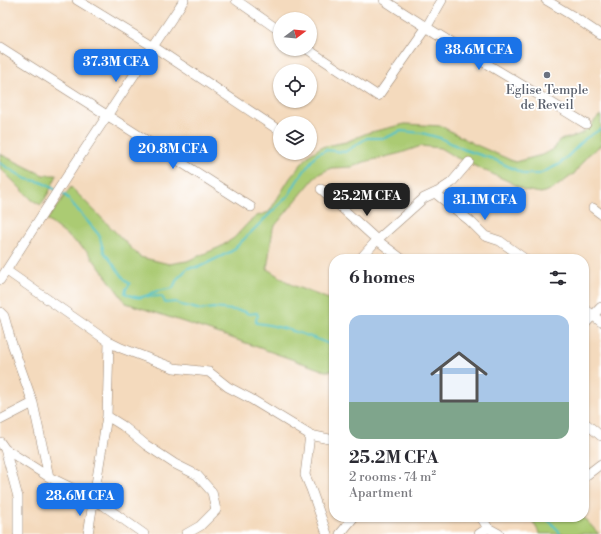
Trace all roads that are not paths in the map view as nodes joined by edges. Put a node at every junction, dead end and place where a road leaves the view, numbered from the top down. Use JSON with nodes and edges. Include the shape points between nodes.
{"nodes":[{"id":1,"x":77,"y":0,"type":"edge"},
{"id":2,"x":184,"y":0,"type":"edge"},
{"id":3,"x":236,"y":0,"type":"edge"},
{"id":4,"x":384,"y":0,"type":"edge"},
{"id":5,"x":442,"y":0,"type":"edge"},
{"id":6,"x":546,"y":0,"type":"edge"},
{"id":7,"x":273,"y":26,"type":"edge"},
{"id":8,"x":426,"y":28,"type":"junction"},
{"id":9,"x":601,"y":36,"type":"edge"},
{"id":10,"x":0,"y":47,"type":"edge"},
{"id":11,"x":154,"y":47,"type":"junction"},
{"id":12,"x":317,"y":56,"type":"edge"},
{"id":13,"x":107,"y":116,"type":"junction"},
{"id":14,"x":586,"y":124,"type":"dead end"},
{"id":15,"x":273,"y":126,"type":"edge"},
{"id":16,"x":469,"y":162,"type":"dead end"},
{"id":17,"x":321,"y":189,"type":"dead end"},
{"id":18,"x":435,"y":193,"type":"junction"},
{"id":19,"x":251,"y":207,"type":"dead end"},
{"id":20,"x":593,"y":208,"type":"dead end"},
{"id":21,"x":601,"y":214,"type":"edge"},
{"id":22,"x":377,"y":240,"type":"junction"},
{"id":23,"x":364,"y":254,"type":"edge"},
{"id":24,"x":395,"y":254,"type":"edge"},
{"id":25,"x":518,"y":254,"type":"edge"},
{"id":26,"x":2,"y":276,"type":"edge"},
{"id":27,"x":601,"y":307,"type":"edge"},
{"id":28,"x":0,"y":312,"type":"edge"},
{"id":29,"x":589,"y":312,"type":"edge"},
{"id":30,"x":593,"y":316,"type":"junction"},
{"id":31,"x":589,"y":320,"type":"edge"},
{"id":32,"x":601,"y":322,"type":"edge"},
{"id":33,"x":109,"y":342,"type":"junction"},
{"id":34,"x":33,"y":403,"type":"junction"},
{"id":35,"x":107,"y":416,"type":"junction"},
{"id":36,"x":0,"y":420,"type":"edge"},
{"id":37,"x":589,"y":426,"type":"edge"},
{"id":38,"x":310,"y":435,"type":"junction"},
{"id":39,"x":601,"y":436,"type":"edge"},
{"id":40,"x":329,"y":439,"type":"edge"},
{"id":41,"x":2,"y":445,"type":"edge"},
{"id":42,"x":601,"y":464,"type":"edge"},
{"id":43,"x":589,"y":473,"type":"edge"},
{"id":44,"x":49,"y":477,"type":"junction"},
{"id":45,"x":93,"y":502,"type":"junction"},
{"id":46,"x":350,"y":522,"type":"edge"},
{"id":47,"x":484,"y":522,"type":"edge"},
{"id":48,"x":488,"y":528,"type":"junction"},
{"id":49,"x":18,"y":534,"type":"edge"},
{"id":50,"x":88,"y":534,"type":"edge"},
{"id":51,"x":144,"y":534,"type":"edge"},
{"id":52,"x":186,"y":534,"type":"edge"},
{"id":53,"x":327,"y":534,"type":"edge"},
{"id":54,"x":340,"y":534,"type":"edge"},
{"id":55,"x":479,"y":534,"type":"edge"},
{"id":56,"x":499,"y":534,"type":"edge"}],
"edges":[{"from":1,"to":11,"type":"street"},
{"from":2,"to":11,"type":"street"},
{"from":3,"to":7,"type":"street"},
{"from":4,"to":8,"type":"street"},
{"from":5,"to":8,"type":"street"},
{"from":6,"to":9,"type":"street"},
{"from":8,"to":12,"type":"street","via":[[378,96]]},
{"from":8,"to":14,"type":"street"},
{"from":10,"to":13,"type":"street"},
{"from":11,"to":13,"type":"street"},
{"from":11,"to":15,"type":"street"},
{"from":13,"to":19,"type":"street"},
{"from":13,"to":26,"type":"street"},
{"from":16,"to":18,"type":"street","via":[[451,183]]},
{"from":17,"to":22,"type":"street"},
{"from":18,"to":22,"type":"street","via":[[424,198]]},
{"from":18,"to":25,"type":"street","via":[[485,236],[500,241]]},
{"from":20,"to":21,"type":"street"},
{"from":22,"to":23,"type":"street"},
{"from":22,"to":24,"type":"street"},
{"from":26,"to":33,"type":"street"},
{"from":27,"to":30,"type":"street"},
{"from":28,"to":34,"type":"street","via":[[4,316]]},
{"from":29,"to":30,"type":"street"},
{"from":30,"to":31,"type":"street"},
{"from":30,"to":32,"type":"street"},
{"from":33,"to":35,"type":"street"},
{"from":33,"to":38,"type":"street","via":[[174,368],[209,372],[228,387]]},
{"from":34,"to":36,"type":"street"},
{"from":34,"to":44,"type":"street"},
{"from":35,"to":45,"type":"street"},
{"from":35,"to":52,"type":"street","via":[[146,445],[197,475],[212,492],[216,510],[200,526]]},
{"from":37,"to":39,"type":"street"},
{"from":38,"to":40,"type":"street"},
{"from":38,"to":53,"type":"street","via":[[305,475]]},
{"from":41,"to":44,"type":"street"},
{"from":41,"to":49,"type":"street","via":[[18,498]]},
{"from":42,"to":43,"type":"street"},
{"from":44,"to":45,"type":"street"},
{"from":45,"to":50,"type":"street"},
{"from":45,"to":51,"type":"street","via":[[104,505]]},
{"from":46,"to":54,"type":"street"},
{"from":47,"to":48,"type":"street"},
{"from":48,"to":55,"type":"street"},
{"from":48,"to":56,"type":"street"}]}
